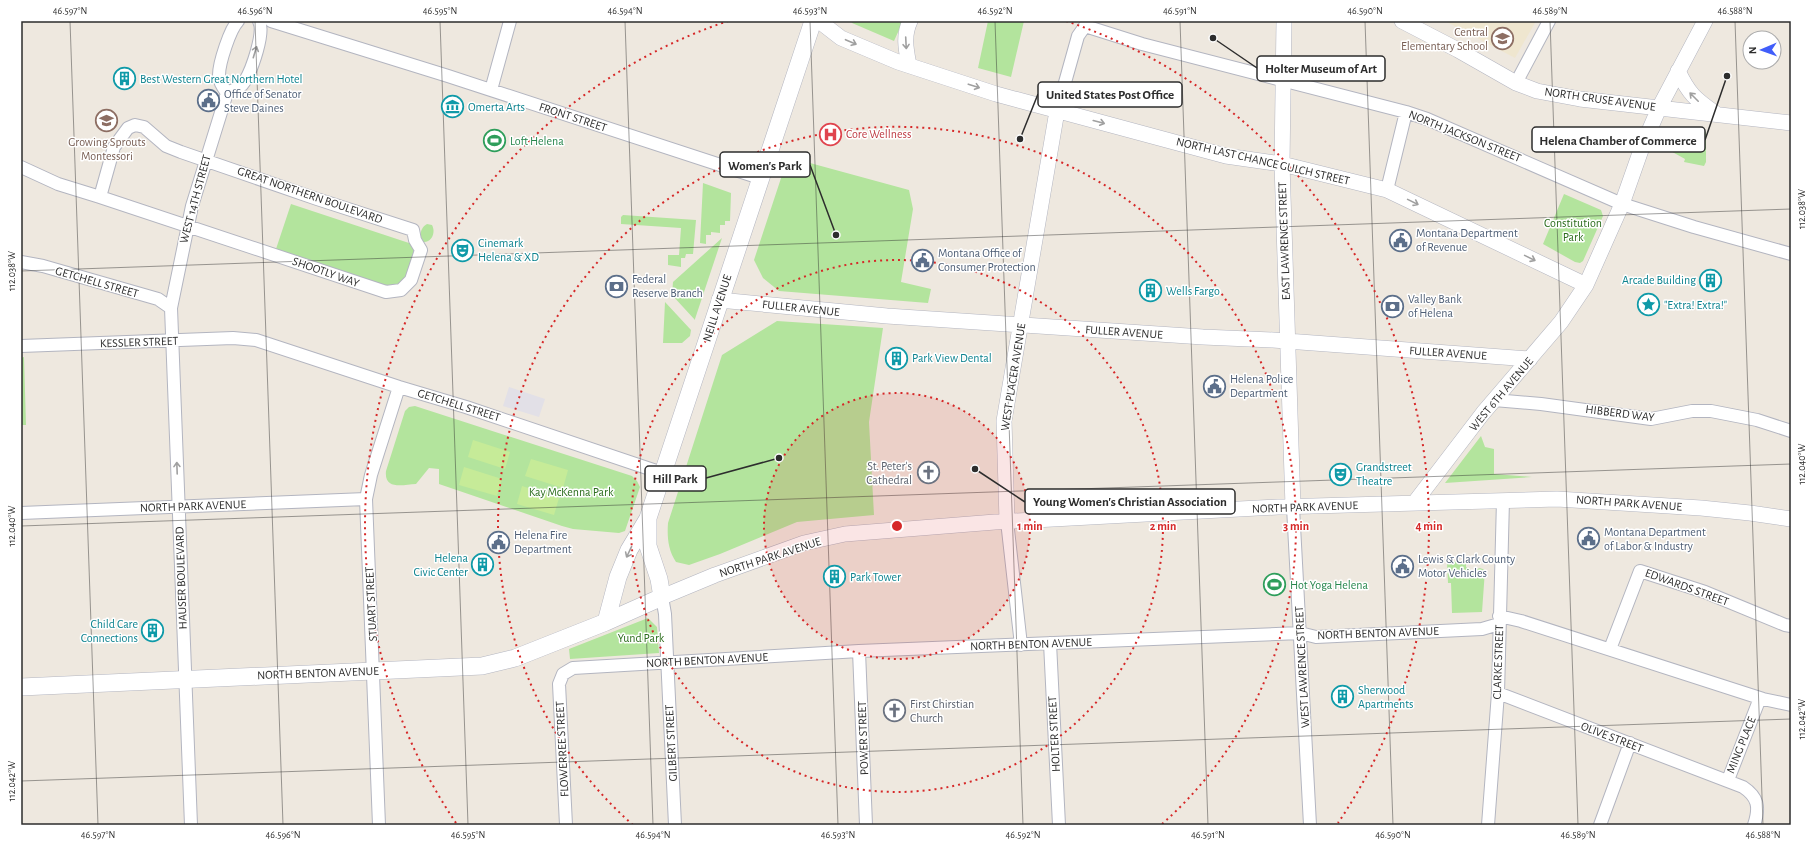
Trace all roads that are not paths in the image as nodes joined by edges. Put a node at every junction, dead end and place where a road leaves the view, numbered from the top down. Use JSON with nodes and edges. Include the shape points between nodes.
{"nodes":[{"id":1,"x":238,"y":21,"type":"edge"},
{"id":2,"x":259,"y":21,"type":"edge"},
{"id":3,"x":271,"y":21,"type":"edge"},
{"id":4,"x":510,"y":21,"type":"edge"},
{"id":5,"x":813,"y":21,"type":"edge"},
{"id":6,"x":819,"y":21,"type":"edge"},
{"id":7,"x":910,"y":21,"type":"edge"},
{"id":8,"x":1284,"y":21,"type":"edge"},
{"id":9,"x":1402,"y":21,"type":"edge"},
{"id":10,"x":1550,"y":21,"type":"edge"},
{"id":11,"x":1705,"y":21,"type":"edge"},
{"id":12,"x":909,"y":65,"type":"junction"},
{"id":13,"x":1678,"y":71,"type":"junction"},
{"id":14,"x":1284,"y":82,"type":"junction"},
{"id":15,"x":1516,"y":83,"type":"junction"},
{"id":16,"x":490,"y":90,"type":"junction"},
{"id":17,"x":227,"y":93,"type":"junction"},
{"id":18,"x":1659,"y":108,"type":"junction"},
{"id":19,"x":1057,"y":111,"type":"junction"},
{"id":20,"x":1406,"y":112,"type":"junction"},
{"id":21,"x":1718,"y":114,"type":"junction"},
{"id":22,"x":1791,"y":123,"type":"edge"},
{"id":23,"x":206,"y":160,"type":"junction"},
{"id":24,"x":1282,"y":164,"type":"junction"},
{"id":25,"x":21,"y":167,"type":"edge"},
{"id":26,"x":760,"y":178,"type":"junction"},
{"id":27,"x":1386,"y":190,"type":"junction"},
{"id":28,"x":100,"y":197,"type":"junction"},
{"id":29,"x":1622,"y":204,"type":"junction"},
{"id":30,"x":187,"y":225,"type":"junction"},
{"id":31,"x":414,"y":230,"type":"joint"},
{"id":32,"x":1791,"y":254,"type":"edge"},
{"id":33,"x":21,"y":262,"type":"edge"},
{"id":34,"x":1586,"y":286,"type":"junction"},
{"id":35,"x":719,"y":300,"type":"junction"},
{"id":36,"x":171,"y":308,"type":"junction"},
{"id":37,"x":1021,"y":324,"type":"junction"},
{"id":38,"x":172,"y":340,"type":"junction"},
{"id":39,"x":256,"y":340,"type":"joint"},
{"id":40,"x":1288,"y":342,"type":"junction"},
{"id":41,"x":21,"y":346,"type":"edge"},
{"id":42,"x":1530,"y":359,"type":"junction"},
{"id":43,"x":399,"y":387,"type":"junction"},
{"id":44,"x":1494,"y":400,"type":"junction"},
{"id":45,"x":1791,"y":431,"type":"edge"},
{"id":46,"x":662,"y":473,"type":"junction"},
{"id":47,"x":366,"y":499,"type":"junction"},
{"id":48,"x":1503,"y":500,"type":"junction"},
{"id":49,"x":1415,"y":502,"type":"junction"},
{"id":50,"x":178,"y":507,"type":"junction"},
{"id":51,"x":1294,"y":507,"type":"junction"},
{"id":52,"x":21,"y":513,"type":"edge"},
{"id":53,"x":648,"y":518,"type":"junction"},
{"id":54,"x":1791,"y":520,"type":"edge"},
{"id":55,"x":1007,"y":521,"type":"junction"},
{"id":56,"x":662,"y":597,"type":"junction"},
{"id":57,"x":1499,"y":620,"type":"junction"},
{"id":58,"x":606,"y":622,"type":"junction"},
{"id":59,"x":1791,"y":626,"type":"edge"},
{"id":60,"x":1300,"y":633,"type":"junction"},
{"id":61,"x":1050,"y":643,"type":"junction"},
{"id":62,"x":1021,"y":644,"type":"junction"},
{"id":63,"x":1610,"y":649,"type":"junction"},
{"id":64,"x":859,"y":651,"type":"junction"},
{"id":65,"x":667,"y":662,"type":"junction"},
{"id":66,"x":373,"y":671,"type":"junction"},
{"id":67,"x":563,"y":674,"type":"joint"},
{"id":68,"x":184,"y":679,"type":"junction"},
{"id":69,"x":21,"y":687,"type":"edge"},
{"id":70,"x":1498,"y":693,"type":"junction"},
{"id":71,"x":1760,"y":698,"type":"junction"},
{"id":72,"x":1791,"y":704,"type":"edge"},
{"id":73,"x":1630,"y":743,"type":"junction"},
{"id":74,"x":1728,"y":780,"type":"junction"},
{"id":75,"x":1490,"y":824,"type":"edge"},
{"id":76,"x":191,"y":825,"type":"edge"},
{"id":77,"x":379,"y":825,"type":"edge"},
{"id":78,"x":566,"y":825,"type":"edge"},
{"id":79,"x":675,"y":825,"type":"edge"},
{"id":80,"x":866,"y":825,"type":"edge"},
{"id":81,"x":1059,"y":825,"type":"edge"},
{"id":82,"x":1310,"y":825,"type":"edge"},
{"id":83,"x":1600,"y":825,"type":"edge"},
{"id":84,"x":1754,"y":825,"type":"edge"}],
"edges":[{"from":1,"to":17,"type":"street","via":[[230,34],[219,75]]},
{"from":17,"to":2,"type":"street","one_way":true,"via":[[245,82],[260,39]]},
{"from":3,"to":16,"type":"street","name":"FRONT STREET"},
{"from":4,"to":16,"type":"street"},
{"from":5,"to":26,"type":"main road","name":"NEILL AVENUE"},
{"from":6,"to":12,"type":"street","name":"NORTH LAST CHANCE GULCH STREET","one_way":true,"via":[[841,38]]},
{"from":7,"to":12,"type":"street","one_way":true,"via":[[905,42]]},
{"from":8,"to":14,"type":"street","name":"EAST LAWRENCE STREET"},
{"from":9,"to":15,"type":"street","name":"NORTH CRUSE AVENUE"},
{"from":10,"to":15,"type":"street"},
{"from":11,"to":13,"type":"street","name":"WEST 6TH AVENUE"},
{"from":12,"to":19,"type":"street","name":"NORTH LAST CHANCE GULCH STREET","one_way":true},
{"from":13,"to":18,"type":"street","name":"WEST 6TH AVENUE"},
{"from":21,"to":13,"type":"street","one_way":true,"via":[[1687,90]]},
{"from":14,"to":19,"type":"street","name":"NORTH JACKSON STREET","via":[[1085,26],[1078,36]]},
{"from":14,"to":20,"type":"street","name":"NORTH JACKSON STREET"},
{"from":14,"to":24,"type":"street","name":"EAST LAWRENCE STREET"},
{"from":15,"to":18,"type":"street","name":"NORTH CRUSE AVENUE","via":[[1580,99]]},
{"from":16,"to":26,"type":"street","name":"FRONT STREET"},
{"from":17,"to":23,"type":"street","name":"WEST 14TH STREET"},
{"from":18,"to":21,"type":"street","name":"NORTH CRUSE AVENUE"},
{"from":18,"to":29,"type":"street","name":"WEST 6TH AVENUE"},
{"from":19,"to":24,"type":"street","name":"NORTH LAST CHANCE GULCH STREET","one_way":true,"via":[[1226,156]]},
{"from":19,"to":37,"type":"street","name":"WEST PLACER AVENUE"},
{"from":20,"to":27,"type":"street"},
{"from":20,"to":29,"type":"street","name":"NORTH JACKSON STREET"},
{"from":21,"to":22,"type":"street","name":"NORTH CRUSE AVENUE"},
{"from":23,"to":28,"type":"street","name":"GREAT NORTHERN BOULEVARD","via":[[166,146],[144,127],[135,125],[128,128],[114,147]]},
{"from":23,"to":30,"type":"street","name":"WEST 14TH STREET"},
{"from":23,"to":31,"type":"street","name":"GREAT NORTHERN BOULEVARD"},
{"from":24,"to":27,"type":"street","name":"NORTH LAST CHANCE GULCH STREET"},
{"from":24,"to":40,"type":"street","name":"EAST LAWRENCE STREET"},
{"from":25,"to":28,"type":"street","name":"SHOOTLY WAY","via":[[58,184]]},
{"from":26,"to":35,"type":"main road","name":"NEILL AVENUE"},
{"from":27,"to":34,"type":"street","name":"NORTH LAST CHANCE GULCH STREET","one_way":true},
{"from":28,"to":30,"type":"street","name":"SHOOTLY WAY"},
{"from":29,"to":32,"type":"street","name":"NORTH JACKSON STREET"},
{"from":29,"to":34,"type":"street","name":"WEST 6TH AVENUE"},
{"from":30,"to":31,"type":"street","name":"SHOOTLY WAY","via":[[386,292],[401,290],[411,280],[421,250],[415,240]]},
{"from":30,"to":36,"type":"street","name":"WEST 14TH STREET"},
{"from":33,"to":36,"type":"street","name":"GETCHELL STREET","via":[[158,299]]},
{"from":34,"to":42,"type":"street","name":"WEST 6TH AVENUE","via":[[1561,322]]},
{"from":35,"to":37,"type":"street","name":"FULLER AVENUE","via":[[840,312]]},
{"from":35,"to":46,"type":"main road","name":"NEILL AVENUE"},
{"from":36,"to":38,"type":"street","name":"HAUSER BOULEVARD"},
{"from":37,"to":40,"type":"street","name":"FULLER AVENUE"},
{"from":37,"to":55,"type":"street","name":"WEST PLACER AVENUE","via":[[1004,421]]},
{"from":38,"to":39,"type":"street","name":"KESSLER STREET"},
{"from":38,"to":41,"type":"street","name":"KESSLER STREET"},
{"from":50,"to":38,"type":"street","name":"HAUSER BOULEVARD","one_way":true},
{"from":39,"to":43,"type":"street","name":"GETCHELL STREET"},
{"from":40,"to":42,"type":"street","name":"FULLER AVENUE"},
{"from":40,"to":51,"type":"street","name":"WEST LAWRENCE STREET"},
{"from":42,"to":44,"type":"street","name":"WEST 6TH AVENUE"},
{"from":43,"to":46,"type":"street","name":"GETCHELL STREET"},
{"from":43,"to":47,"type":"street","name":"STUART STREET"},
{"from":44,"to":45,"type":"street","name":"HIBBERD WAY","via":[[1651,419],[1686,412],[1711,411],[1757,420]]},
{"from":44,"to":49,"type":"street","name":"WEST 6TH AVENUE"},
{"from":46,"to":53,"type":"main road","name":"NEILL AVENUE"},
{"from":47,"to":50,"type":"street","name":"NORTH PARK AVENUE"},
{"from":47,"to":66,"type":"street","name":"STUART STREET"},
{"from":48,"to":49,"type":"street","name":"NORTH PARK AVENUE"},
{"from":48,"to":54,"type":"street","name":"NORTH PARK AVENUE","via":[[1557,499],[1653,504],[1750,513]]},
{"from":48,"to":57,"type":"street","name":"CLARKE STREET"},
{"from":49,"to":51,"type":"street","name":"NORTH PARK AVENUE"},
{"from":50,"to":52,"type":"street","name":"NORTH PARK AVENUE"},
{"from":50,"to":68,"type":"street","name":"HAUSER BOULEVARD"},
{"from":51,"to":55,"type":"street","name":"NORTH PARK AVENUE"},
{"from":51,"to":60,"type":"street","name":"WEST LAWRENCE STREET"},
{"from":53,"to":56,"type":"main road","name":"NEILL AVENUE","via":[[648,546]]},
{"from":53,"to":58,"type":"main road","one_way":true,"via":[[629,550]]},
{"from":55,"to":56,"type":"street","name":"NORTH PARK AVENUE","via":[[844,534],[783,549]]},
{"from":55,"to":62,"type":"street","name":"WEST PLACER AVENUE"},
{"from":56,"to":58,"type":"main road","name":"NORTH PARK AVENUE"},
{"from":56,"to":65,"type":"street"},
{"from":57,"to":60,"type":"street","name":"NORTH BENTON AVENUE","via":[[1482,629],[1316,637]]},
{"from":57,"to":63,"type":"street","name":"NORTH BENTON AVENUE","via":[[1521,621]]},
{"from":57,"to":70,"type":"street","name":"CLARKE STREET"},
{"from":58,"to":66,"type":"main road","name":"NORTH BENTON AVENUE","via":[[500,662],[461,668]]},
{"from":59,"to":63,"type":"street","name":"EDWARDS STREET","via":[[1705,592],[1640,571]]},
{"from":60,"to":61,"type":"street","name":"NORTH BENTON AVENUE"},
{"from":60,"to":82,"type":"street","name":"WEST LAWRENCE STREET"},
{"from":61,"to":62,"type":"street","name":"NORTH BENTON AVENUE"},
{"from":61,"to":81,"type":"street","name":"HOLTER STREET"},
{"from":62,"to":64,"type":"street","name":"NORTH BENTON AVENUE"},
{"from":63,"to":71,"type":"street","name":"NORTH BENTON AVENUE"},
{"from":64,"to":65,"type":"street","name":"NORTH BENTON AVENUE"},
{"from":64,"to":80,"type":"street","name":"POWER STREET"},
{"from":65,"to":67,"type":"street","name":"NORTH BENTON AVENUE","via":[[573,668]]},
{"from":65,"to":79,"type":"street","name":"GILBERT STREET"},
{"from":66,"to":68,"type":"main road","name":"NORTH BENTON AVENUE"},
{"from":66,"to":77,"type":"street","name":"STUART STREET"},
{"from":67,"to":78,"type":"street","name":"FLOWERREE STREET","via":[[559,684]]},
{"from":68,"to":69,"type":"main road","name":"NORTH BENTON AVENUE"},
{"from":68,"to":76,"type":"street","name":"HAUSER BOULEVARD"},
{"from":70,"to":73,"type":"street","name":"OLIVE STREET"},
{"from":70,"to":75,"type":"street","name":"CLARKE STREET"},
{"from":71,"to":72,"type":"street","name":"NORTH BENTON AVENUE"},
{"from":71,"to":74,"type":"street","name":"MING PLACE"},
{"from":73,"to":74,"type":"street","name":"OLIVE STREET"},
{"from":73,"to":83,"type":"street"},
{"from":74,"to":84,"type":"street","name":"MING PLACE","via":[[1750,792],[1757,801]]}]}
